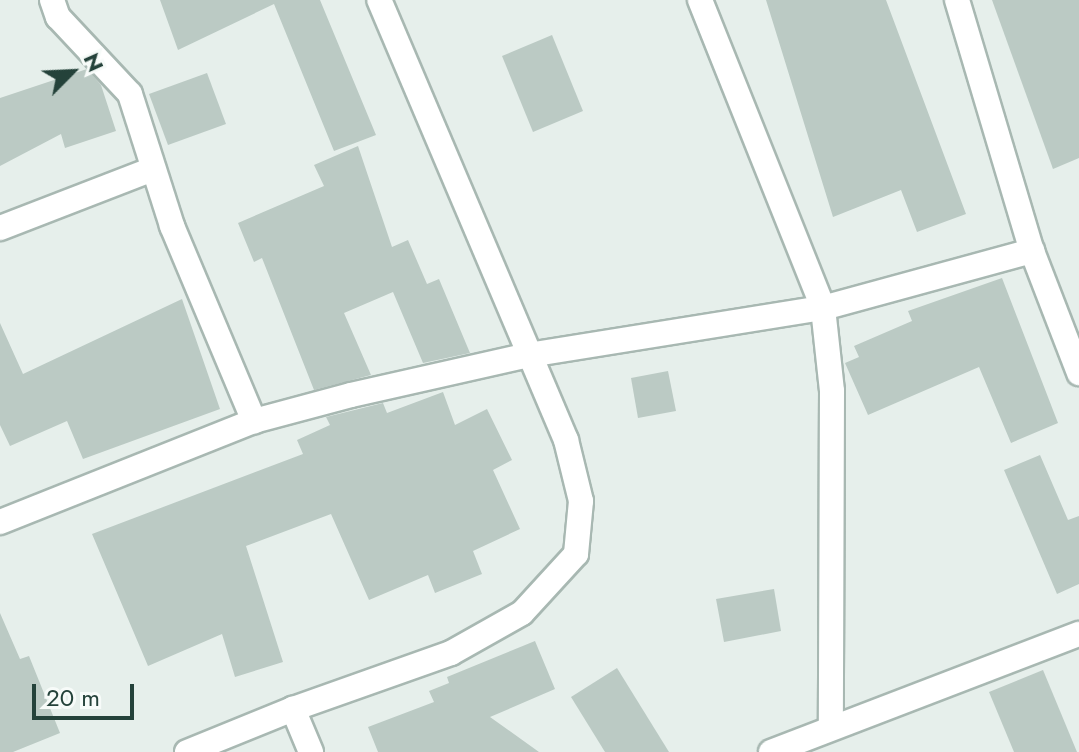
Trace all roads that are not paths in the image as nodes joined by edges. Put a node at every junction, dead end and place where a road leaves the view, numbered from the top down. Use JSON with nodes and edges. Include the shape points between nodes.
{"nodes":[{"id":1,"x":52,"y":0,"type":"edge"},
{"id":2,"x":379,"y":0,"type":"edge"},
{"id":3,"x":700,"y":0,"type":"edge"},
{"id":4,"x":957,"y":0,"type":"edge"},
{"id":5,"x":153,"y":169,"type":"junction"},
{"id":6,"x":0,"y":228,"type":"edge"},
{"id":7,"x":1032,"y":251,"type":"junction"},
{"id":8,"x":823,"y":308,"type":"junction"},
{"id":9,"x":529,"y":355,"type":"junction"},
{"id":10,"x":1079,"y":373,"type":"edge"},
{"id":11,"x":254,"y":421,"type":"junction"},
{"id":12,"x":0,"y":522,"type":"edge"},
{"id":13,"x":1079,"y":634,"type":"edge"},
{"id":14,"x":293,"y":709,"type":"junction"},
{"id":15,"x":831,"y":728,"type":"junction"},
{"id":16,"x":187,"y":752,"type":"edge"},
{"id":17,"x":311,"y":752,"type":"edge"},
{"id":18,"x":771,"y":752,"type":"edge"}],
"edges":[{"from":1,"to":5,"type":"street","via":[[58,17],[130,94]]},
{"from":2,"to":9,"type":"street"},
{"from":3,"to":8,"type":"street"},
{"from":4,"to":7,"type":"street"},
{"from":5,"to":6,"type":"street"},
{"from":5,"to":11,"type":"street"},
{"from":7,"to":8,"type":"street"},
{"from":7,"to":10,"type":"street"},
{"from":8,"to":9,"type":"street"},
{"from":8,"to":15,"type":"street","via":[[832,391]]},
{"from":9,"to":11,"type":"street"},
{"from":9,"to":14,"type":"street","via":[[566,440],[581,501],[576,554],[522,613],[451,653]]},
{"from":11,"to":12,"type":"street"},
{"from":13,"to":15,"type":"street"},
{"from":14,"to":16,"type":"street"},
{"from":14,"to":17,"type":"street"},
{"from":15,"to":18,"type":"street"}]}
